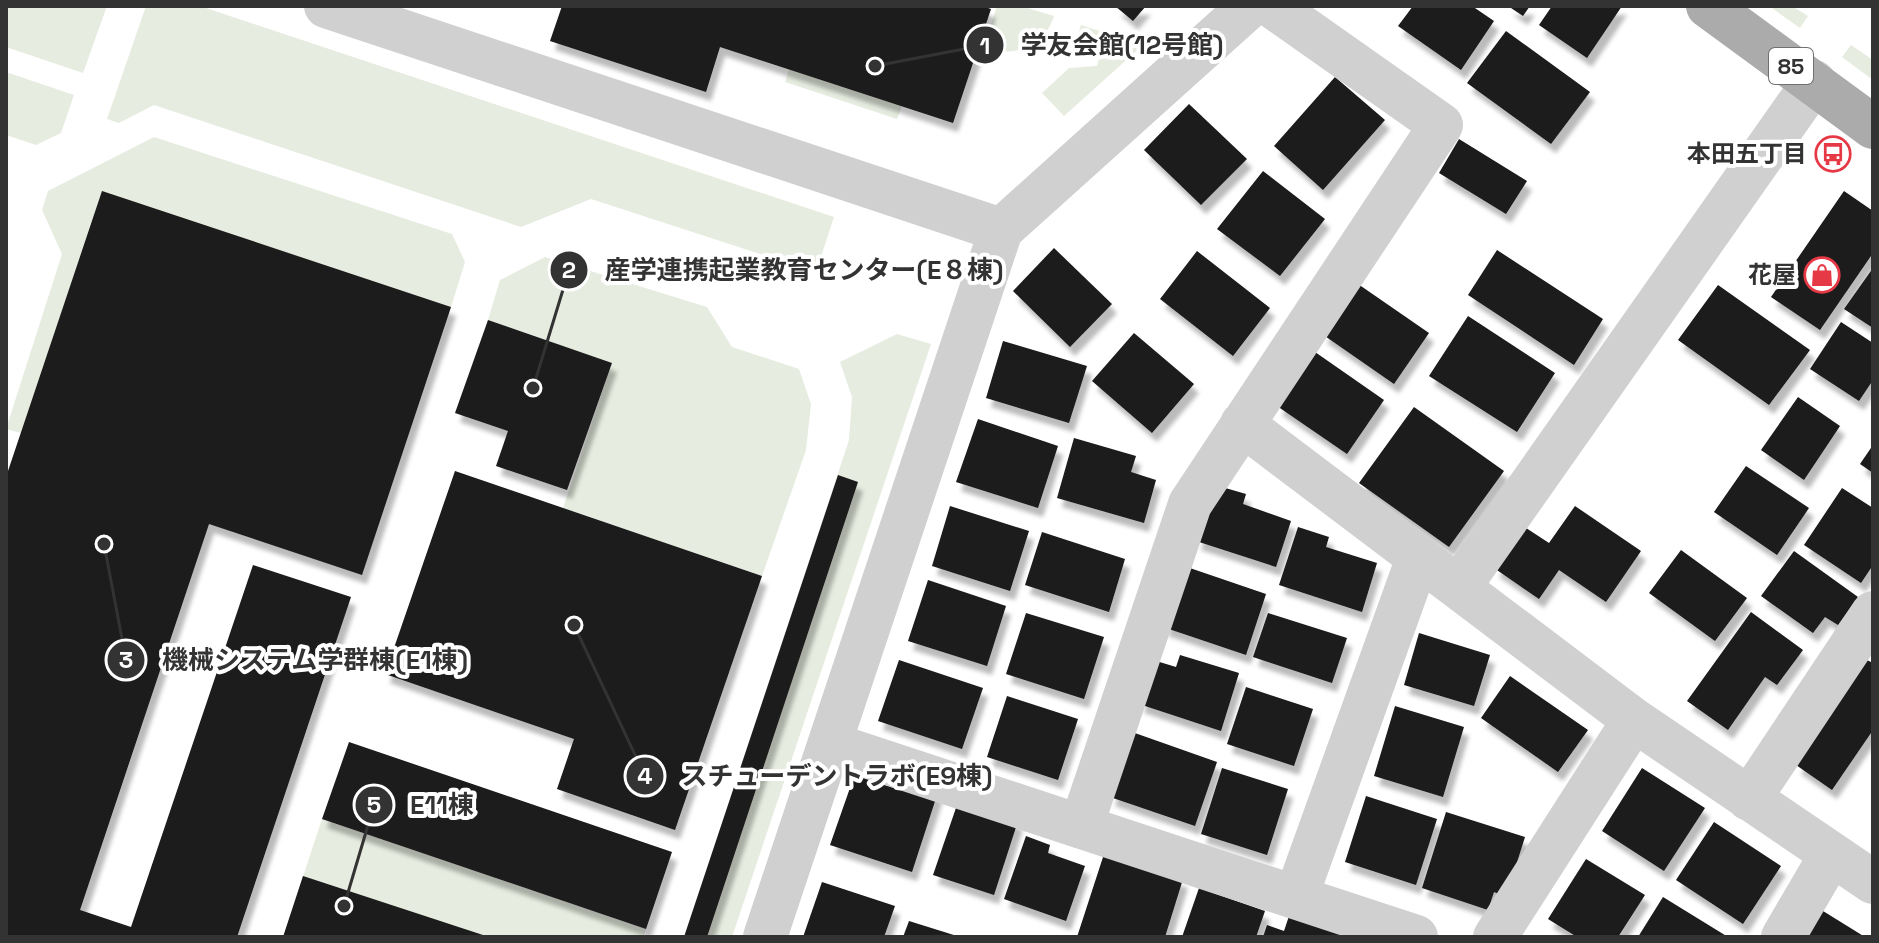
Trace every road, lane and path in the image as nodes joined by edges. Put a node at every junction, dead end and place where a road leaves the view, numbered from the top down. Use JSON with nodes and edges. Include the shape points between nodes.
{"nodes":[{"id":1,"x":326,"y":6,"type":"edge"},
{"id":2,"x":1250,"y":6,"type":"edge"},
{"id":3,"x":1272,"y":6,"type":"edge"},
{"id":4,"x":1708,"y":6,"type":"edge"},
{"id":5,"x":396,"y":17,"type":"edge"},
{"id":6,"x":1814,"y":82,"type":"junction"},
{"id":7,"x":1873,"y":127,"type":"edge"},
{"id":8,"x":1001,"y":230,"type":"junction"},
{"id":9,"x":1242,"y":424,"type":"junction"},
{"id":10,"x":1418,"y":558,"type":"junction"},
{"id":11,"x":1459,"y":587,"type":"junction"},
{"id":12,"x":1873,"y":613,"type":"edge"},
{"id":13,"x":1634,"y":720,"type":"junction"},
{"id":14,"x":830,"y":744,"type":"junction"},
{"id":15,"x":1749,"y":799,"type":"junction"},
{"id":16,"x":1081,"y":827,"type":"junction"},
{"id":17,"x":1831,"y":855,"type":"junction"},
{"id":18,"x":1873,"y":882,"type":"edge"},
{"id":19,"x":1296,"y":897,"type":"junction"},
{"id":20,"x":765,"y":937,"type":"edge"},
{"id":21,"x":1416,"y":937,"type":"edge"},
{"id":22,"x":1495,"y":937,"type":"edge"},
{"id":23,"x":1783,"y":937,"type":"edge"}],
"edges":[{"from":1,"to":5,"type":"street"},
{"from":2,"to":8,"type":"street"},
{"from":3,"to":9,"type":"street","via":[[1441,125]]},
{"from":4,"to":6,"type":"main road","number":"85"},
{"from":5,"to":8,"type":"street"},
{"from":6,"to":7,"type":"main road","number":"85"},
{"from":6,"to":11,"type":"street"},
{"from":8,"to":14,"type":"street"},
{"from":9,"to":10,"type":"street"},
{"from":9,"to":16,"type":"street","via":[[1190,504]]},
{"from":10,"to":11,"type":"street"},
{"from":10,"to":19,"type":"street"},
{"from":11,"to":13,"type":"street"},
{"from":12,"to":15,"type":"street"},
{"from":13,"to":15,"type":"street"},
{"from":13,"to":22,"type":"street"},
{"from":14,"to":16,"type":"street"},
{"from":14,"to":20,"type":"street"},
{"from":15,"to":17,"type":"street"},
{"from":16,"to":19,"type":"street"},
{"from":17,"to":18,"type":"street"},
{"from":17,"to":23,"type":"street"},
{"from":19,"to":21,"type":"street"}]}
